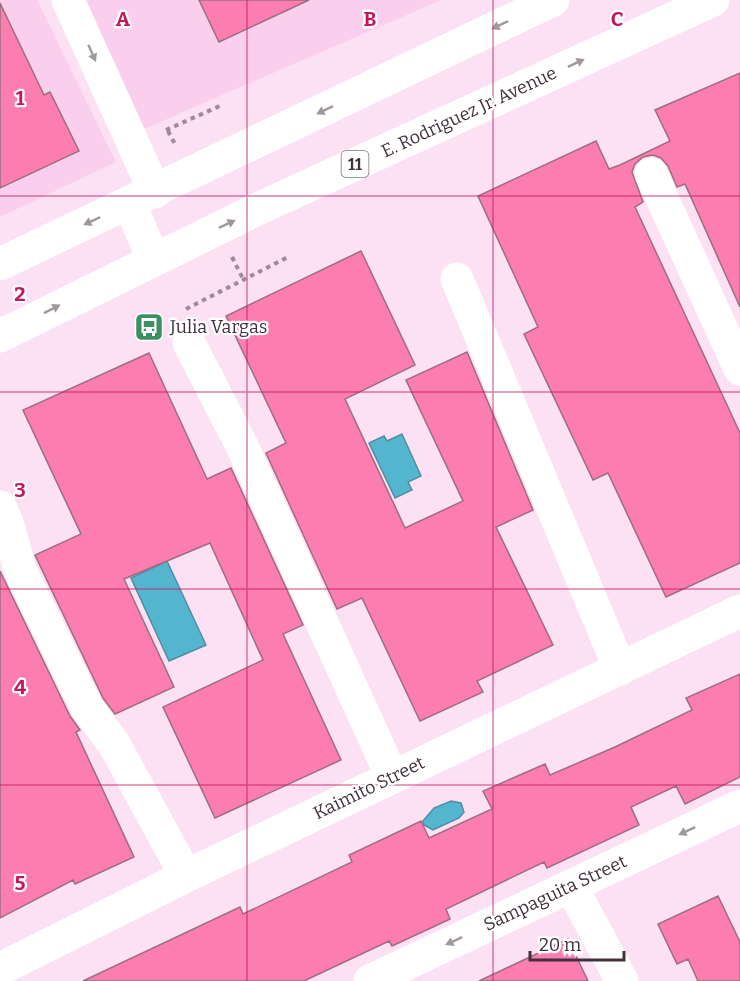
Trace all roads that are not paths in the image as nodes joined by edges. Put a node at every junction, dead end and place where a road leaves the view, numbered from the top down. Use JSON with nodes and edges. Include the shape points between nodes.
{"nodes":[{"id":1,"x":68,"y":0,"type":"edge"},
{"id":2,"x":553,"y":0,"type":"edge"},
{"id":3,"x":713,"y":0,"type":"edge"},
{"id":4,"x":651,"y":174,"type":"dead end"},
{"id":5,"x":142,"y":198,"type":"junction"},
{"id":6,"x":153,"y":259,"type":"junction"},
{"id":7,"x":0,"y":264,"type":"edge"},
{"id":8,"x":457,"y":279,"type":"dead end"},
{"id":9,"x":0,"y":336,"type":"edge"},
{"id":10,"x":189,"y":343,"type":"dead end"},
{"id":11,"x":740,"y":369,"type":"edge"},
{"id":12,"x":0,"y":507,"type":"edge"},
{"id":13,"x":740,"y":612,"type":"edge"},
{"id":14,"x":620,"y":669,"type":"junction"},
{"id":15,"x":392,"y":777,"type":"junction"},
{"id":16,"x":740,"y":806,"type":"edge"},
{"id":17,"x":186,"y":876,"type":"junction"},
{"id":18,"x":571,"y":886,"type":"junction"},
{"id":19,"x":0,"y":969,"type":"edge"},
{"id":20,"x":370,"y":981,"type":"edge"},
{"id":21,"x":622,"y":981,"type":"edge"}],
"edges":[{"from":1,"to":5,"type":"street","one_way":true},
{"from":2,"to":5,"type":"street","one_way":true},
{"from":6,"to":3,"type":"street","name":"E. Rodriguez Jr. Avenue","number":"11","one_way":true},
{"from":4,"to":11,"type":"street"},
{"from":5,"to":6,"type":"street"},
{"from":5,"to":7,"type":"street","one_way":true},
{"from":9,"to":6,"type":"street","name":"E. Rodriguez Jr. Avenue","number":"11","one_way":true},
{"from":8,"to":14,"type":"street"},
{"from":10,"to":15,"type":"street","via":[[242,446]]},
{"from":12,"to":17,"type":"street","via":[[20,570],[87,708],[114,744]]},
{"from":13,"to":14,"type":"street","name":"Kaimito Street"},
{"from":14,"to":15,"type":"street","name":"Kaimito Street"},
{"from":15,"to":17,"type":"street","name":"Kaimito Street"},
{"from":16,"to":18,"type":"street","name":"Sampaguita Street","one_way":true},
{"from":17,"to":19,"type":"street","name":"Kaimito Street"},
{"from":18,"to":20,"type":"street","name":"Sampaguita Street","one_way":true},
{"from":18,"to":21,"type":"street"}]}
